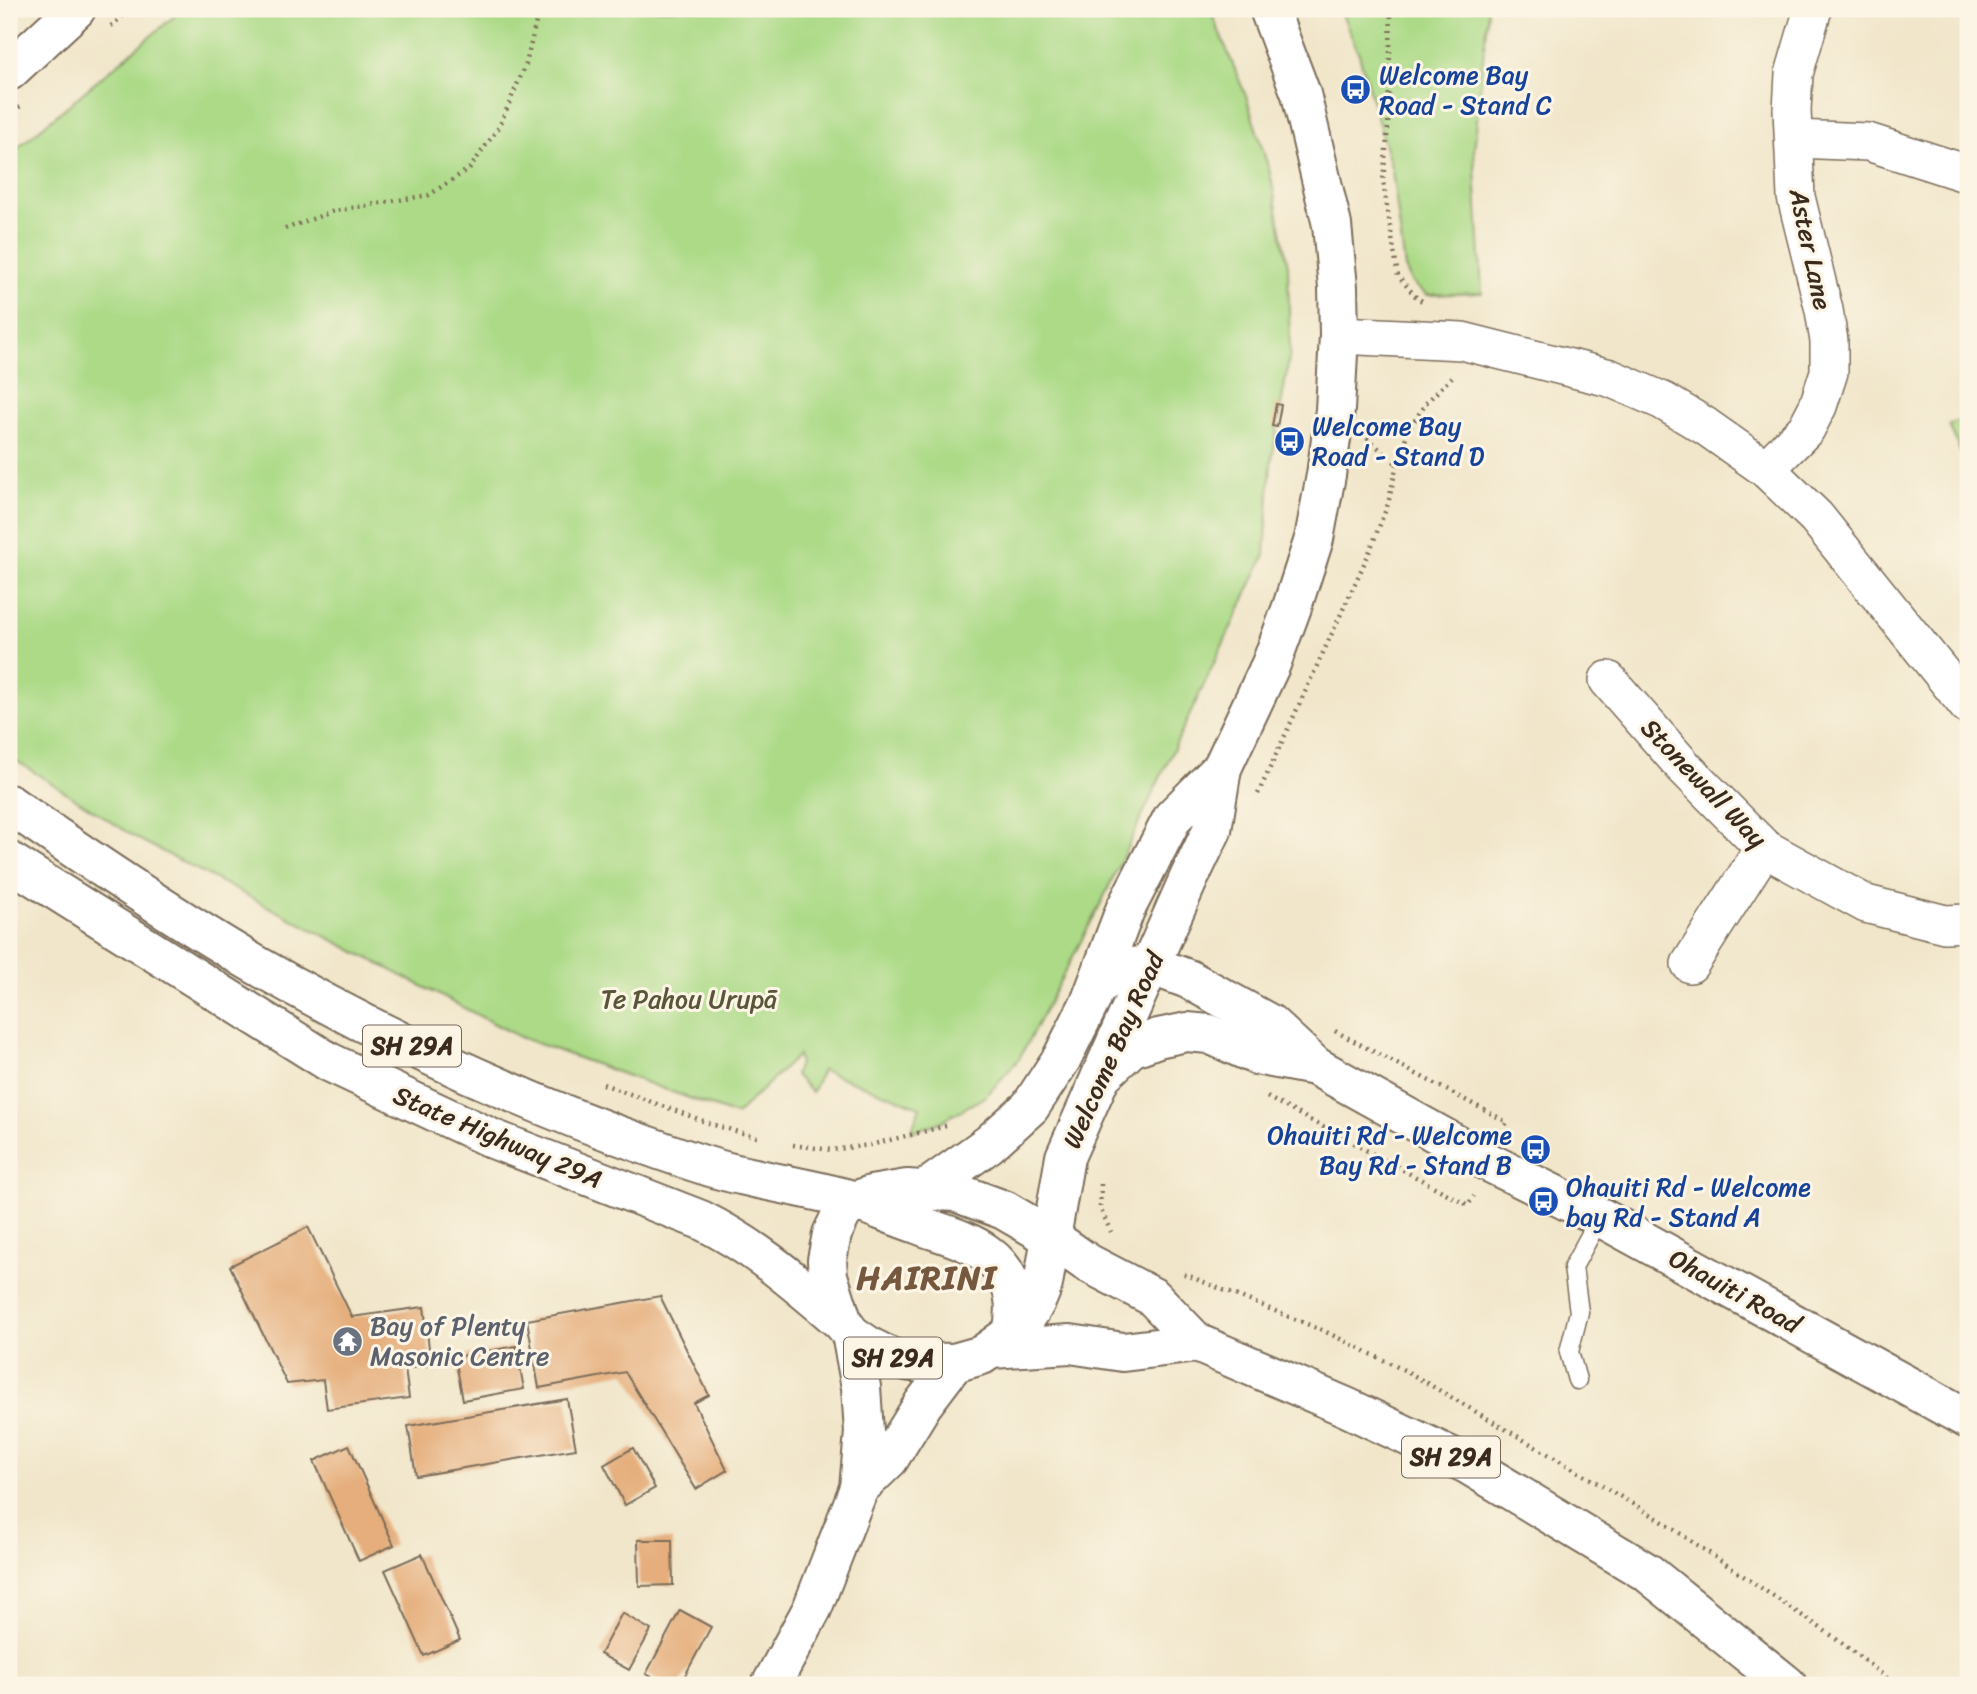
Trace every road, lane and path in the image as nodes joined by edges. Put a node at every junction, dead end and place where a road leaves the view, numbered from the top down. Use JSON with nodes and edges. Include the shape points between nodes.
{"nodes":[{"id":1,"x":76,"y":9,"type":"edge"},
{"id":2,"x":539,"y":9,"type":"edge"},
{"id":3,"x":1269,"y":9,"type":"edge"},
{"id":4,"x":1391,"y":9,"type":"edge"},
{"id":5,"x":1813,"y":9,"type":"edge"},
{"id":6,"x":9,"y":71,"type":"edge"},
{"id":7,"x":1795,"y":139,"type":"junction"},
{"id":8,"x":1968,"y":174,"type":"edge"},
{"id":9,"x":285,"y":229,"type":"dead end"},
{"id":10,"x":1430,"y":305,"type":"dead end"},
{"id":11,"x":1339,"y":335,"type":"junction"},
{"id":12,"x":1458,"y":373,"type":"dead end"},
{"id":13,"x":1766,"y":469,"type":"junction"},
{"id":14,"x":1608,"y":680,"type":"dead end"},
{"id":15,"x":1968,"y":706,"type":"edge"},
{"id":16,"x":1222,"y":768,"type":"junction"},
{"id":17,"x":1256,"y":799,"type":"dead end"},
{"id":18,"x":9,"y":804,"type":"edge"},
{"id":19,"x":1764,"y":848,"type":"junction"},
{"id":20,"x":9,"y":861,"type":"edge"},
{"id":21,"x":1968,"y":923,"type":"edge"},
{"id":22,"x":1690,"y":964,"type":"dead end"},
{"id":23,"x":1150,"y":965,"type":"junction"},
{"id":24,"x":1099,"y":985,"type":"junction"},
{"id":25,"x":1326,"y":1026,"type":"dead end"},
{"id":26,"x":1315,"y":1066,"type":"junction"},
{"id":27,"x":1101,"y":1076,"type":"junction"},
{"id":28,"x":603,"y":1084,"type":"dead end"},
{"id":29,"x":1260,"y":1093,"type":"dead end"},
{"id":30,"x":955,"y":1121,"type":"dead end"},
{"id":31,"x":1501,"y":1134,"type":"dead end"},
{"id":32,"x":761,"y":1138,"type":"dead end"},
{"id":33,"x":790,"y":1144,"type":"dead end"},
{"id":34,"x":1101,"y":1171,"type":"dead end"},
{"id":35,"x":926,"y":1189,"type":"junction"},
{"id":36,"x":1475,"y":1195,"type":"dead end"},
{"id":37,"x":855,"y":1201,"type":"junction"},
{"id":38,"x":1600,"y":1217,"type":"junction"},
{"id":39,"x":1052,"y":1238,"type":"junction"},
{"id":40,"x":1116,"y":1240,"type":"dead end"},
{"id":41,"x":1178,"y":1271,"type":"dead end"},
{"id":42,"x":847,"y":1328,"type":"junction"},
{"id":43,"x":1002,"y":1341,"type":"junction"},
{"id":44,"x":1197,"y":1343,"type":"junction"},
{"id":45,"x":954,"y":1363,"type":"junction"},
{"id":46,"x":1577,"y":1380,"type":"dead end"},
{"id":47,"x":1968,"y":1419,"type":"edge"},
{"id":48,"x":859,"y":1488,"type":"junction"},
{"id":49,"x":771,"y":1685,"type":"edge"},
{"id":50,"x":1787,"y":1685,"type":"edge"},
{"id":51,"x":1896,"y":1685,"type":"edge"}],
"edges":[{"from":1,"to":6,"type":"main road"},
{"from":2,"to":9,"type":"path","via":[[526,64],[505,114],[470,168],[429,195],[334,211]]},
{"from":3,"to":11,"type":"main road","name":"Welcome Bay Road","via":[[1301,94],[1329,213]]},
{"from":4,"to":10,"type":"path","via":[[1383,181],[1398,276]]},
{"from":5,"to":7,"type":"street","name":"Aster Lane","via":[[1794,74]]},
{"from":7,"to":8,"type":"street","via":[[1868,142]]},
{"from":7,"to":13,"type":"street","name":"Aster Lane","via":[[1796,197],[1824,310],[1829,372],[1806,429]]},
{"from":11,"to":13,"type":"street","via":[[1462,341],[1610,378],[1663,401]]},
{"from":11,"to":16,"type":"main road","name":"Welcome Bay Road","via":[[1335,410],[1314,539],[1293,607]]},
{"from":12,"to":17,"type":"path","via":[[1426,403],[1408,431],[1368,553]]},
{"from":13,"to":15,"type":"street","via":[[1816,517]]},
{"from":14,"to":19,"type":"street","name":"Stonewall Way","via":[[1684,767]]},
{"from":16,"to":23,"type":"main road","name":"Welcome Bay Road","via":[[1212,830]]},
{"from":16,"to":24,"type":"main road","name":"Welcome Bay Road","via":[[1172,817],[1125,910]]},
{"from":18,"to":37,"type":"main road","name":"State Highway 29A","number":"SH 29A","via":[[93,863],[250,961],[384,1033],[520,1096],[651,1147],[739,1175]]},
{"from":19,"to":21,"type":"street","name":"Stonewall Way","via":[[1866,904],[1945,924]]},
{"from":19,"to":22,"type":"street"},
{"from":20,"to":42,"type":"main road","name":"State Highway 29A","number":"SH 29A","via":[[329,1062],[493,1139],[726,1233],[749,1246]]},
{"from":23,"to":24,"type":"main road","via":[[1123,968]]},
{"from":23,"to":26,"type":"main road","name":"Ohauiti Road","via":[[1188,979],[1270,1024]]},
{"from":23,"to":27,"type":"main road","name":"Welcome Bay Road"},
{"from":24,"to":35,"type":"main road","name":"Welcome Bay Road","via":[[1062,1058],[1030,1107],[989,1144]]},
{"from":25,"to":31,"type":"path","via":[[1507,1122]]},
{"from":26,"to":27,"type":"main road","name":"Ohauiti Road","via":[[1256,1055],[1209,1034],[1186,1032],[1132,1048]]},
{"from":26,"to":38,"type":"main road","name":"Ohauiti Road","via":[[1488,1162]]},
{"from":27,"to":39,"type":"main road","name":"Welcome Bay Road","via":[[1065,1157]]},
{"from":28,"to":32,"type":"path"},
{"from":29,"to":36,"type":"path","via":[[1468,1205]]},
{"from":30,"to":33,"type":"path","via":[[870,1145],[831,1150]]},
{"from":34,"to":40,"type":"path","via":[[1100,1208]]},
{"from":35,"to":37,"type":"main road","number":"SH 29A","via":[[888,1191]]},
{"from":35,"to":39,"type":"main road","number":"SH 29A","via":[[955,1192],[1004,1210]]},
{"from":37,"to":42,"type":"main road","number":"SH 29A","via":[[842,1213],[832,1234],[827,1260],[832,1293]]},
{"from":37,"to":43,"type":"main road","number":"SH 29A","via":[[968,1243],[1000,1266],[1013,1293],[1015,1320]]},
{"from":38,"to":46,"type":"lane","via":[[1573,1267],[1579,1312],[1569,1352]]},
{"from":38,"to":47,"type":"main road","name":"Ohauiti Road"},
{"from":39,"to":43,"type":"main road","name":"Welcome Bay Road","via":[[1039,1298]]},
{"from":39,"to":44,"type":"main road","number":"SH 29A","via":[[1086,1262],[1153,1297]]},
{"from":41,"to":51,"type":"path","via":[[1324,1331],[1408,1372],[1657,1518],[1834,1637]]},
{"from":42,"to":45,"type":"main road","number":"SH 29A","via":[[892,1358]]},
{"from":42,"to":48,"type":"main road","via":[[861,1387],[864,1432]]},
{"from":43,"to":44,"type":"main road","number":"SH 29A","via":[[1123,1352]]},
{"from":43,"to":45,"type":"main road","number":"SH 29A","via":[[972,1359]]},
{"from":44,"to":50,"type":"main road","number":"SH 29A","via":[[1467,1464],[1648,1573]]},
{"from":45,"to":48,"type":"main road","via":[[889,1459]]},
{"from":48,"to":49,"type":"main road","via":[[812,1609]]}]}
